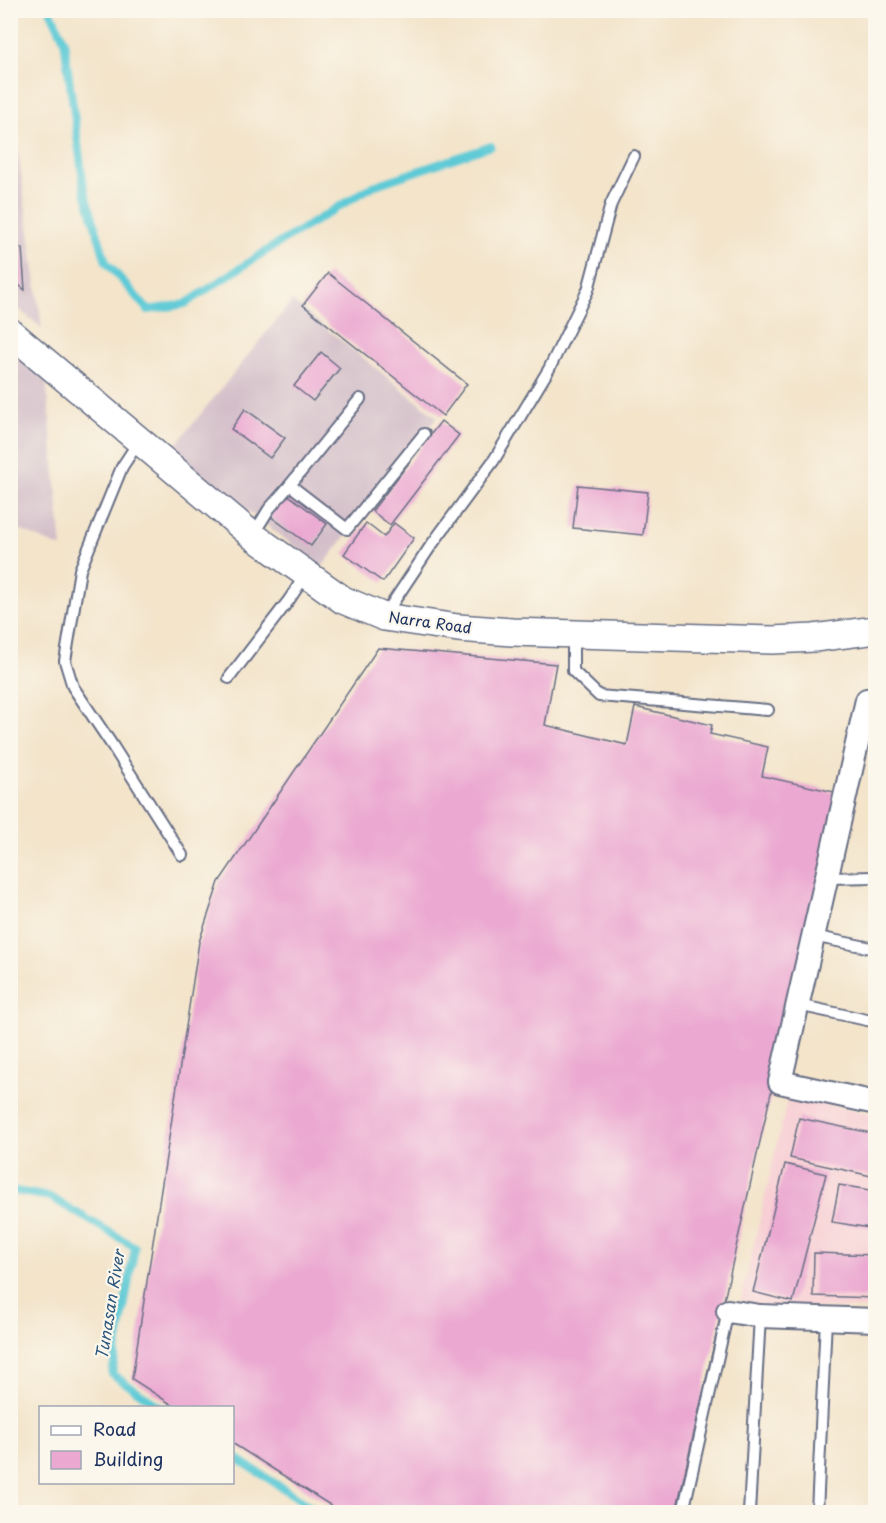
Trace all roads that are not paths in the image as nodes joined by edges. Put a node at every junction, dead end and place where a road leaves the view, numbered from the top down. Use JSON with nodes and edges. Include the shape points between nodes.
{"nodes":[{"id":1,"x":634,"y":156,"type":"dead end"},
{"id":2,"x":10,"y":332,"type":"edge"},
{"id":3,"x":360,"y":399,"type":"dead end"},
{"id":4,"x":424,"y":434,"type":"dead end"},
{"id":5,"x":139,"y":441,"type":"junction"},
{"id":6,"x":290,"y":485,"type":"junction"},
{"id":7,"x":253,"y":536,"type":"junction"},
{"id":8,"x":306,"y":573,"type":"junction"},
{"id":9,"x":384,"y":617,"type":"junction"},
{"id":10,"x":876,"y":630,"type":"edge"},
{"id":11,"x":573,"y":634,"type":"junction"},
{"id":12,"x":229,"y":678,"type":"dead end"},
{"id":13,"x":876,"y":699,"type":"edge"},
{"id":14,"x":768,"y":710,"type":"dead end"},
{"id":15,"x":182,"y":855,"type":"dead end"},
{"id":16,"x":876,"y":877,"type":"edge"},
{"id":17,"x":826,"y":878,"type":"junction"},
{"id":18,"x":813,"y":936,"type":"junction"},
{"id":19,"x":876,"y":949,"type":"edge"},
{"id":20,"x":798,"y":1005,"type":"junction"},
{"id":21,"x":876,"y":1022,"type":"edge"},
{"id":22,"x":876,"y":1103,"type":"edge"},
{"id":23,"x":728,"y":1311,"type":"joint"},
{"id":24,"x":760,"y":1317,"type":"junction"},
{"id":25,"x":826,"y":1319,"type":"junction"},
{"id":26,"x":876,"y":1320,"type":"edge"},
{"id":27,"x":683,"y":1512,"type":"edge"},
{"id":28,"x":749,"y":1512,"type":"edge"},
{"id":29,"x":817,"y":1512,"type":"edge"}],
"edges":[{"from":1,"to":9,"type":"lane","via":[[611,204],[588,290],[549,369],[494,460]]},
{"from":2,"to":5,"type":"street","name":"Narra Road"},
{"from":3,"to":6,"type":"lane"},
{"from":4,"to":6,"type":"lane","via":[[347,529]]},
{"from":5,"to":7,"type":"street","name":"Narra Road"},
{"from":5,"to":15,"type":"lane","via":[[122,467],[80,570],[65,661],[72,687]]},
{"from":6,"to":7,"type":"lane"},
{"from":7,"to":8,"type":"street","name":"Narra Road"},
{"from":8,"to":9,"type":"street","name":"Narra Road","via":[[343,600]]},
{"from":8,"to":12,"type":"lane"},
{"from":9,"to":11,"type":"street","name":"Narra Road","via":[[458,628]]},
{"from":10,"to":11,"type":"street","name":"Narra Road","via":[[773,640]]},
{"from":11,"to":14,"type":"lane","via":[[573,671],[599,696]]},
{"from":13,"to":17,"type":"street","via":[[867,700]]},
{"from":16,"to":17,"type":"lane"},
{"from":17,"to":18,"type":"street"},
{"from":18,"to":19,"type":"lane"},
{"from":18,"to":20,"type":"street"},
{"from":20,"to":21,"type":"lane"},
{"from":20,"to":22,"type":"street","via":[[780,1082]]},
{"from":23,"to":24,"type":"street"},
{"from":23,"to":27,"type":"lane"},
{"from":24,"to":25,"type":"street"},
{"from":24,"to":28,"type":"lane"},
{"from":25,"to":26,"type":"street"},
{"from":25,"to":29,"type":"lane"}]}
